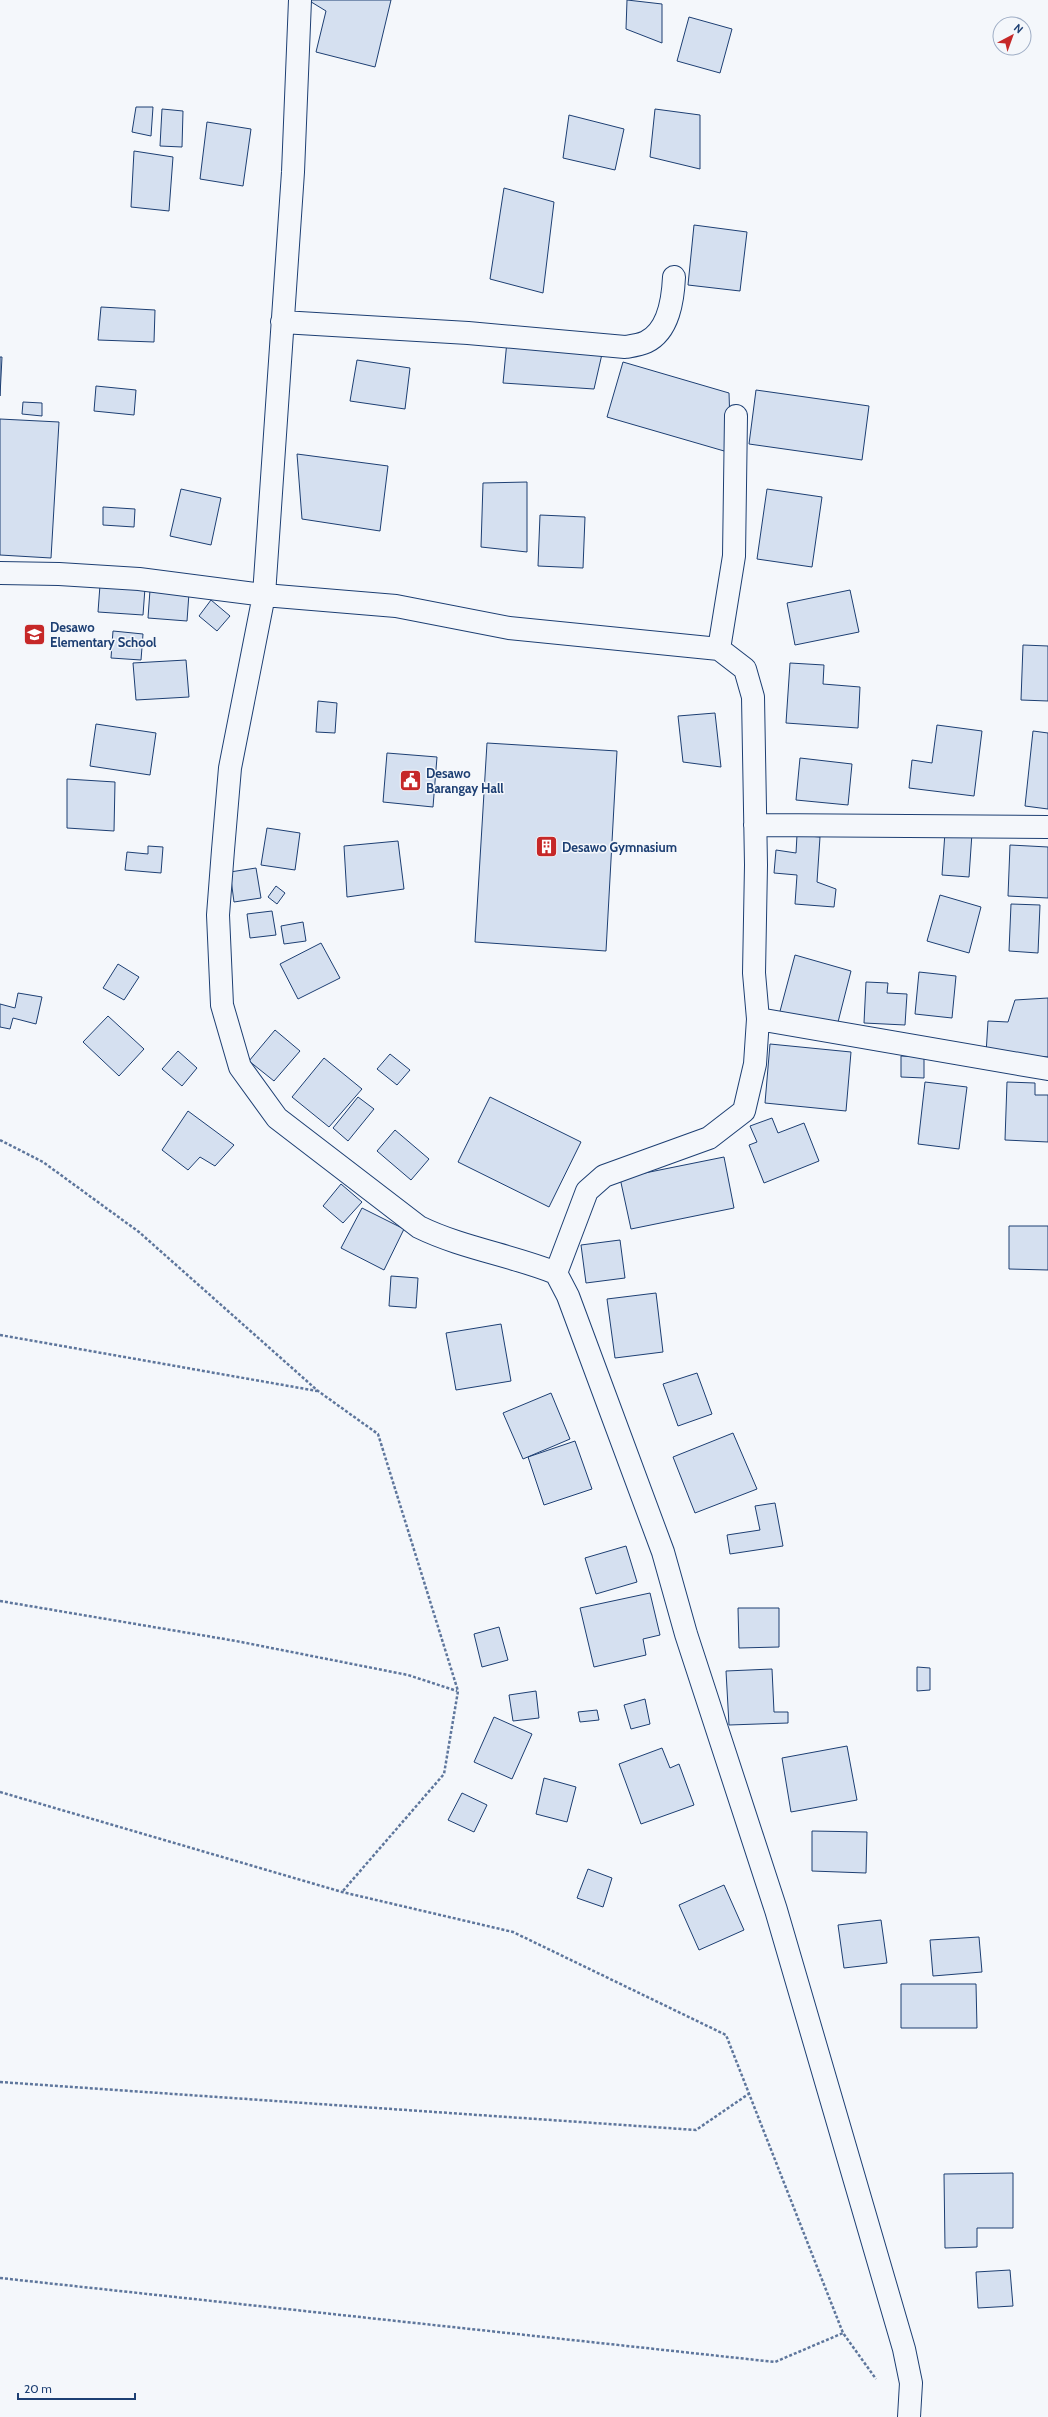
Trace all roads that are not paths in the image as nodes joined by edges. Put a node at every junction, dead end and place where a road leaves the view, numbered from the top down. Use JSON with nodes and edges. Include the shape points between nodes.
{"nodes":[{"id":1,"x":300,"y":0,"type":"edge"},
{"id":2,"x":674,"y":277,"type":"dead end"},
{"id":3,"x":282,"y":322,"type":"junction"},
{"id":4,"x":736,"y":416,"type":"dead end"},
{"id":5,"x":0,"y":573,"type":"edge"},
{"id":6,"x":264,"y":595,"type":"junction"},
{"id":7,"x":719,"y":649,"type":"junction"},
{"id":8,"x":755,"y":825,"type":"junction"},
{"id":9,"x":1048,"y":827,"type":"edge"},
{"id":10,"x":758,"y":1019,"type":"junction"},
{"id":11,"x":1048,"y":1069,"type":"edge"},
{"id":12,"x":556,"y":1273,"type":"junction"},
{"id":13,"x":908,"y":2417,"type":"edge"}],
"edges":[{"from":1,"to":3,"type":"street","via":[[293,172]]},
{"from":2,"to":3,"type":"street","via":[[672,299],[662,328],[647,342],[625,347],[468,333]]},
{"from":3,"to":6,"type":"street"},
{"from":4,"to":7,"type":"street","via":[[734,556]]},
{"from":5,"to":6,"type":"street","via":[[140,579]]},
{"from":6,"to":7,"type":"street","via":[[396,606],[509,628]]},
{"from":6,"to":12,"type":"street","via":[[230,768],[218,915],[222,1005],[240,1067],[277,1118],[419,1227],[438,1236],[525,1260]]},
{"from":7,"to":8,"type":"street","via":[[745,669],[753,697]]},
{"from":8,"to":9,"type":"street"},
{"from":8,"to":10,"type":"street","via":[[754,973]]},
{"from":10,"to":11,"type":"street"},
{"from":10,"to":12,"type":"street","via":[[755,1064],[744,1111],[708,1138],[604,1176],[587,1191]]},
{"from":12,"to":13,"type":"street","via":[[580,1324],[658,1538],[686,1634],[776,1910],[904,2349],[911,2383]]}]}
